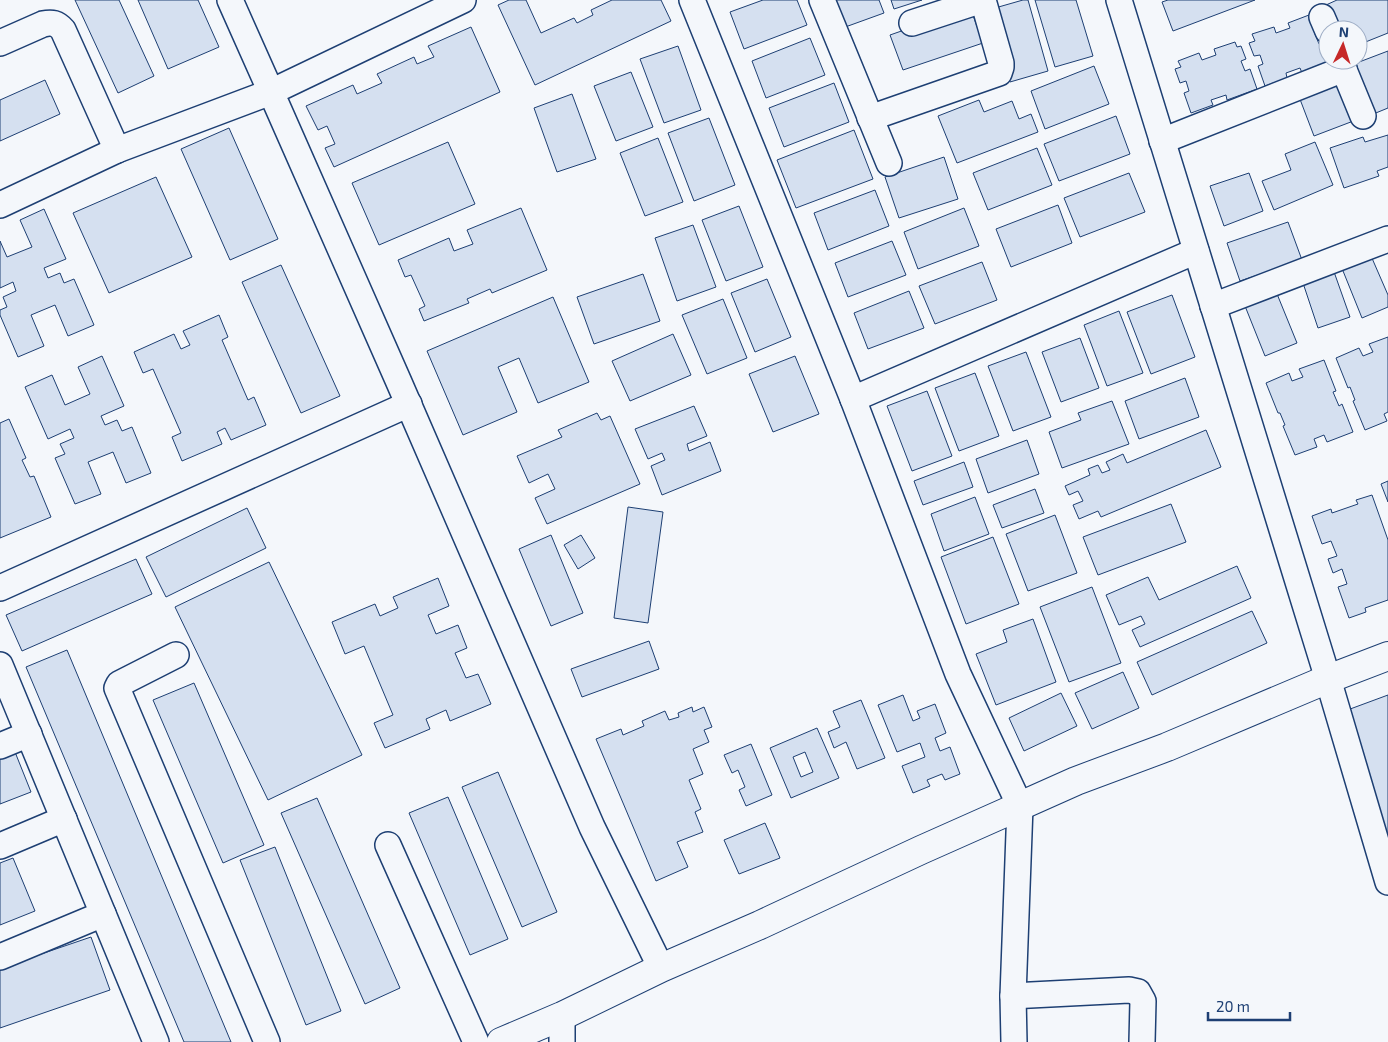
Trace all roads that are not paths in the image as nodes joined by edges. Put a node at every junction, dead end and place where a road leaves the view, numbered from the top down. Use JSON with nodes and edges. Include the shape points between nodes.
{"nodes":[{"id":1,"x":230,"y":0,"type":"edge"},
{"id":2,"x":463,"y":0,"type":"edge"},
{"id":3,"x":692,"y":0,"type":"edge"},
{"id":4,"x":822,"y":0,"type":"edge"},
{"id":5,"x":982,"y":0,"type":"edge"},
{"id":6,"x":1119,"y":0,"type":"edge"},
{"id":7,"x":912,"y":23,"type":"dead end"},
{"id":8,"x":0,"y":44,"type":"edge"},
{"id":9,"x":1328,"y":70,"type":"edge"},
{"id":10,"x":1344,"y":70,"type":"edge"},
{"id":11,"x":270,"y":92,"type":"junction"},
{"id":12,"x":1363,"y":116,"type":"dead end"},
{"id":13,"x":870,"y":118,"type":"junction"},
{"id":14,"x":1162,"y":141,"type":"junction"},
{"id":15,"x":117,"y":150,"type":"junction"},
{"id":16,"x":889,"y":163,"type":"dead end"},
{"id":17,"x":0,"y":205,"type":"edge"},
{"id":18,"x":1388,"y":239,"type":"edge"},
{"id":19,"x":1196,"y":251,"type":"junction"},
{"id":20,"x":1213,"y":306,"type":"junction"},
{"id":21,"x":853,"y":399,"type":"junction"},
{"id":22,"x":408,"y":404,"type":"junction"},
{"id":23,"x":0,"y":588,"type":"edge"},
{"id":24,"x":176,"y":655,"type":"dead end"},
{"id":25,"x":1388,"y":656,"type":"edge"},
{"id":26,"x":0,"y":665,"type":"edge"},
{"id":27,"x":1328,"y":679,"type":"junction"},
{"id":28,"x":28,"y":734,"type":"junction"},
{"id":29,"x":0,"y":746,"type":"edge"},
{"id":30,"x":1020,"y":806,"type":"junction"},
{"id":31,"x":64,"y":819,"type":"junction"},
{"id":32,"x":388,"y":845,"type":"dead end"},
{"id":33,"x":0,"y":846,"type":"edge"},
{"id":34,"x":1388,"y":882,"type":"edge"},
{"id":35,"x":103,"y":914,"type":"junction"},
{"id":36,"x":0,"y":957,"type":"edge"},
{"id":37,"x":661,"y":968,"type":"junction"},
{"id":38,"x":1013,"y":996,"type":"junction"},
{"id":39,"x":562,"y":1029,"type":"edge"},
{"id":40,"x":156,"y":1042,"type":"edge"},
{"id":41,"x":267,"y":1042,"type":"edge"},
{"id":42,"x":476,"y":1042,"type":"edge"},
{"id":43,"x":502,"y":1042,"type":"edge"},
{"id":44,"x":1014,"y":1042,"type":"edge"},
{"id":45,"x":1142,"y":1042,"type":"edge"}],
"edges":[{"from":1,"to":11,"type":"street"},
{"from":2,"to":11,"type":"street"},
{"from":3,"to":21,"type":"street"},
{"from":4,"to":13,"type":"street"},
{"from":5,"to":7,"type":"street"},
{"from":5,"to":13,"type":"street","via":[[1001,63],[999,72]]},
{"from":6,"to":14,"type":"street"},
{"from":8,"to":15,"type":"street","via":[[43,24],[59,25]]},
{"from":9,"to":14,"type":"street"},
{"from":10,"to":12,"type":"street"},
{"from":11,"to":15,"type":"street"},
{"from":11,"to":22,"type":"street"},
{"from":13,"to":16,"type":"street"},
{"from":14,"to":19,"type":"street"},
{"from":15,"to":17,"type":"street"},
{"from":18,"to":20,"type":"street"},
{"from":19,"to":20,"type":"street"},
{"from":19,"to":21,"type":"street"},
{"from":20,"to":27,"type":"street"},
{"from":21,"to":30,"type":"street","via":[[958,674]]},
{"from":22,"to":23,"type":"street"},
{"from":22,"to":37,"type":"street","via":[[592,828]]},
{"from":24,"to":41,"type":"street","via":[[119,684],[117,688]]},
{"from":25,"to":27,"type":"street"},
{"from":26,"to":28,"type":"street"},
{"from":27,"to":30,"type":"street"},
{"from":27,"to":34,"type":"street"},
{"from":28,"to":29,"type":"street"},
{"from":28,"to":31,"type":"street"},
{"from":30,"to":37,"type":"street"},
{"from":30,"to":38,"type":"street"},
{"from":31,"to":33,"type":"street"},
{"from":31,"to":35,"type":"street"},
{"from":32,"to":42,"type":"street"},
{"from":35,"to":36,"type":"street"},
{"from":35,"to":40,"type":"street"},
{"from":37,"to":39,"type":"street"},
{"from":38,"to":44,"type":"street"},
{"from":38,"to":45,"type":"street","via":[[1138,992],[1143,1001]]},
{"from":39,"to":43,"type":"street"}]}
